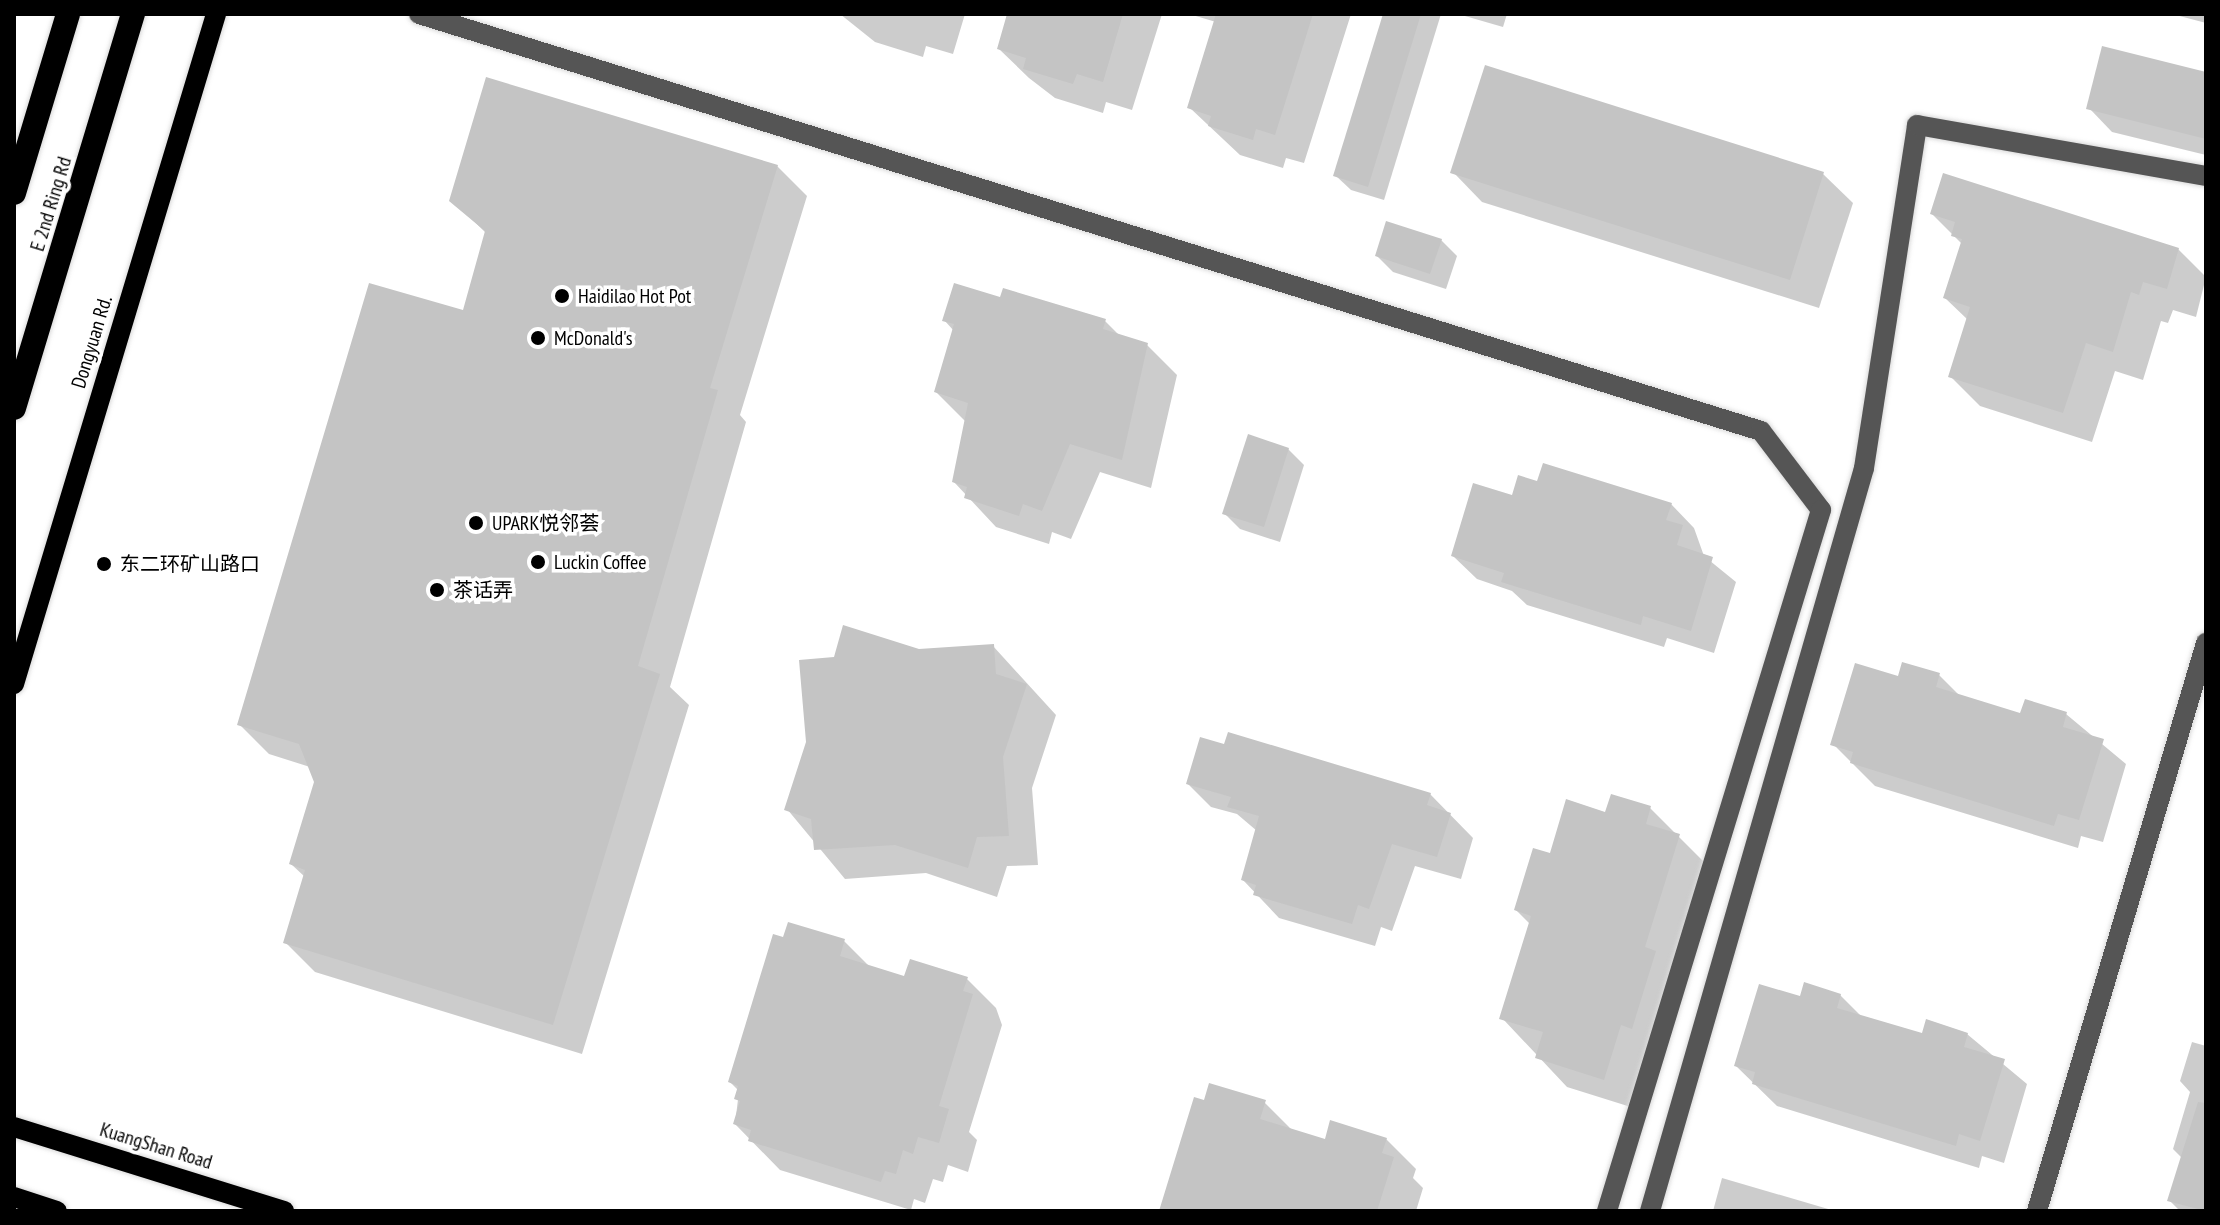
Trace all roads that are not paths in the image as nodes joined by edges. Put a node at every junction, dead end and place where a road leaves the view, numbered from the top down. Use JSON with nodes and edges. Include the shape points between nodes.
{"nodes":[{"id":1,"x":68,"y":14,"type":"edge"},
{"id":2,"x":133,"y":14,"type":"edge"},
{"id":3,"x":216,"y":14,"type":"edge"},
{"id":4,"x":419,"y":14,"type":"edge"},
{"id":5,"x":2206,"y":176,"type":"edge"},
{"id":6,"x":14,"y":193,"type":"edge"},
{"id":7,"x":14,"y":408,"type":"edge"},
{"id":8,"x":2206,"y":643,"type":"edge"},
{"id":9,"x":14,"y":684,"type":"edge"},
{"id":10,"x":14,"y":1127,"type":"edge"},
{"id":11,"x":14,"y":1197,"type":"edge"},
{"id":12,"x":57,"y":1211,"type":"edge"},
{"id":13,"x":284,"y":1211,"type":"edge"},
{"id":14,"x":1607,"y":1211,"type":"edge"},
{"id":15,"x":1650,"y":1211,"type":"edge"},
{"id":16,"x":2037,"y":1211,"type":"edge"}],
"edges":[{"from":1,"to":6,"type":"highway","name":"E 2nd Ring Rd"},
{"from":2,"to":7,"type":"highway","name":"E 2nd Ring Rd"},
{"from":3,"to":9,"type":"main road","name":"Dongyuan Rd."},
{"from":4,"to":14,"type":"street","via":[[1761,431],[1821,510]]},
{"from":5,"to":15,"type":"street","via":[[1917,125],[1864,468]]},
{"from":8,"to":16,"type":"street"},
{"from":10,"to":13,"type":"main road","name":"KuangShan Road"},
{"from":11,"to":12,"type":"main road"}]}
